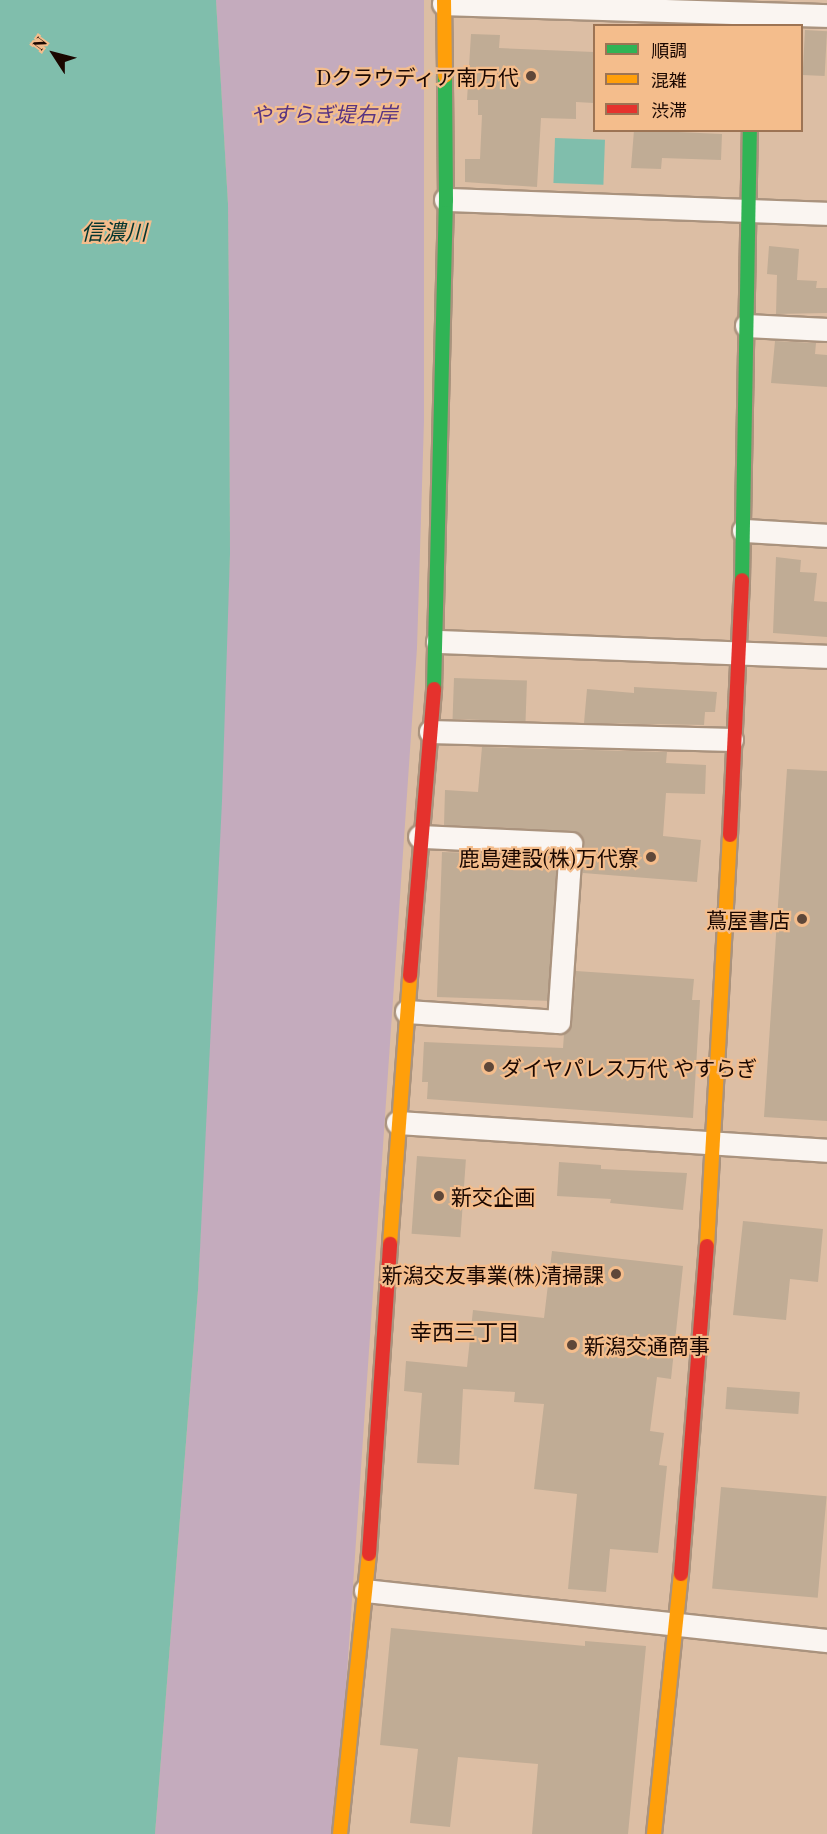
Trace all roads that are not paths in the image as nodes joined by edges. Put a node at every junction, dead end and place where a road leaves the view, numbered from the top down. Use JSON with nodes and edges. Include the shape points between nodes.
{"nodes":[{"id":1,"x":444,"y":2,"type":"edge"},
{"id":2,"x":746,"y":13,"type":"edge"},
{"id":3,"x":827,"y":16,"type":"edge"},
{"id":4,"x":750,"y":132,"type":"edge"},
{"id":5,"x":446,"y":200,"type":"junction"},
{"id":6,"x":751,"y":210,"type":"junction"},
{"id":7,"x":827,"y":214,"type":"edge"},
{"id":8,"x":747,"y":326,"type":"junction"},
{"id":9,"x":827,"y":330,"type":"edge"},
{"id":10,"x":744,"y":531,"type":"junction"},
{"id":11,"x":827,"y":536,"type":"edge"},
{"id":12,"x":438,"y":642,"type":"junction"},
{"id":13,"x":738,"y":652,"type":"junction"},
{"id":14,"x":827,"y":657,"type":"edge"},
{"id":15,"x":431,"y":732,"type":"junction"},
{"id":16,"x":732,"y":740,"type":"junction"},
{"id":17,"x":420,"y":837,"type":"junction"},
{"id":18,"x":407,"y":1012,"type":"junction"},
{"id":19,"x":398,"y":1123,"type":"junction"},
{"id":20,"x":715,"y":1142,"type":"junction"},
{"id":21,"x":827,"y":1151,"type":"edge"},
{"id":22,"x":366,"y":1591,"type":"junction"},
{"id":23,"x":677,"y":1625,"type":"junction"},
{"id":24,"x":827,"y":1641,"type":"edge"},
{"id":25,"x":340,"y":1834,"type":"edge"},
{"id":26,"x":654,"y":1834,"type":"edge"}],
"edges":[{"from":1,"to":2,"type":"street"},
{"from":1,"to":5,"type":"street"},
{"from":2,"to":3,"type":"street"},
{"from":4,"to":6,"type":"street"},
{"from":5,"to":6,"type":"street"},
{"from":5,"to":12,"type":"street"},
{"from":6,"to":7,"type":"street"},
{"from":6,"to":8,"type":"street"},
{"from":8,"to":9,"type":"street"},
{"from":8,"to":10,"type":"street"},
{"from":10,"to":11,"type":"street"},
{"from":10,"to":13,"type":"street"},
{"from":12,"to":13,"type":"street"},
{"from":12,"to":15,"type":"street"},
{"from":13,"to":14,"type":"street"},
{"from":13,"to":16,"type":"street"},
{"from":15,"to":16,"type":"street"},
{"from":15,"to":17,"type":"street"},
{"from":16,"to":20,"type":"street"},
{"from":17,"to":18,"type":"street"},
{"from":17,"to":18,"type":"street","via":[[571,844],[559,1022]]},
{"from":18,"to":19,"type":"street"},
{"from":19,"to":20,"type":"street"},
{"from":19,"to":22,"type":"street"},
{"from":20,"to":21,"type":"street"},
{"from":20,"to":23,"type":"street"},
{"from":22,"to":23,"type":"street"},
{"from":22,"to":25,"type":"street"},
{"from":23,"to":24,"type":"street"},
{"from":23,"to":26,"type":"street"}]}
